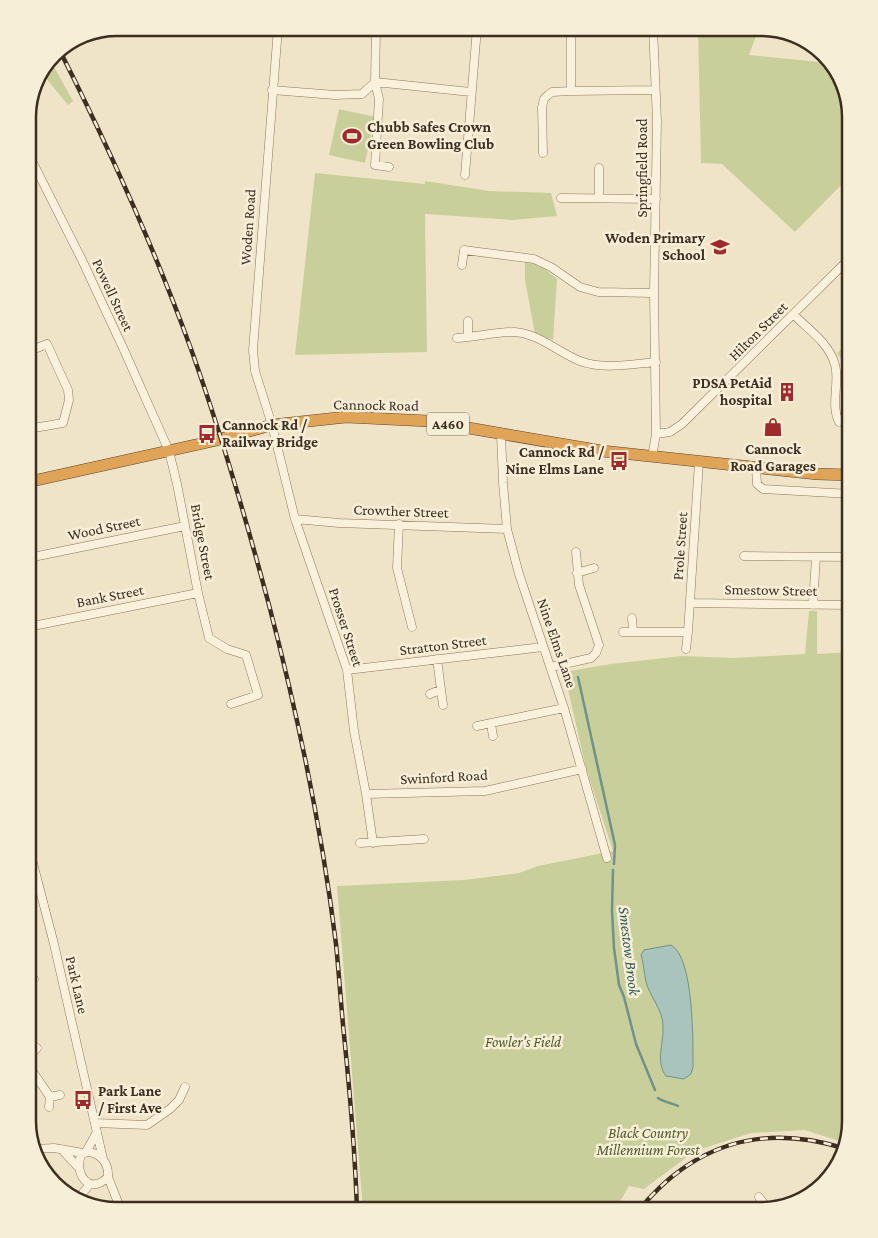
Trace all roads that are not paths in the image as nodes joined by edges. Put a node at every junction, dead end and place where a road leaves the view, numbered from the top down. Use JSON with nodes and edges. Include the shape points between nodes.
{"nodes":[{"id":1,"x":277,"y":36,"type":"edge"},
{"id":2,"x":376,"y":36,"type":"edge"},
{"id":3,"x":476,"y":36,"type":"edge"},
{"id":4,"x":571,"y":36,"type":"edge"},
{"id":5,"x":653,"y":36,"type":"edge"},
{"id":6,"x":375,"y":82,"type":"junction"},
{"id":7,"x":272,"y":90,"type":"junction"},
{"id":8,"x":654,"y":90,"type":"junction"},
{"id":9,"x":572,"y":91,"type":"junction"},
{"id":10,"x":471,"y":92,"type":"junction"},
{"id":11,"x":543,"y":153,"type":"dead end"},
{"id":12,"x":389,"y":167,"type":"dead end"},
{"id":13,"x":599,"y":168,"type":"dead end"},
{"id":14,"x":36,"y":169,"type":"edge"},
{"id":15,"x":465,"y":175,"type":"dead end"},
{"id":16,"x":561,"y":198,"type":"dead end"},
{"id":17,"x":599,"y":198,"type":"junction"},
{"id":18,"x":656,"y":199,"type":"junction"},
{"id":19,"x":462,"y":265,"type":"dead end"},
{"id":20,"x":842,"y":266,"type":"edge"},
{"id":21,"x":654,"y":292,"type":"junction"},
{"id":22,"x":794,"y":315,"type":"junction"},
{"id":23,"x":468,"y":321,"type":"dead end"},
{"id":24,"x":468,"y":337,"type":"junction"},
{"id":25,"x":457,"y":338,"type":"dead end"},
{"id":26,"x":37,"y":348,"type":"dead end"},
{"id":27,"x":656,"y":362,"type":"junction"},
{"id":28,"x":839,"y":422,"type":"dead end"},
{"id":29,"x":272,"y":425,"type":"junction"},
{"id":30,"x":36,"y":428,"type":"edge"},
{"id":31,"x":501,"y":434,"type":"junction"},
{"id":32,"x":656,"y":434,"type":"junction"},
{"id":33,"x":169,"y":451,"type":"junction"},
{"id":34,"x":652,"y":457,"type":"junction"},
{"id":35,"x":700,"y":462,"type":"junction"},
{"id":36,"x":756,"y":468,"type":"junction"},
{"id":37,"x":842,"y":474,"type":"edge"},
{"id":38,"x":36,"y":480,"type":"edge"},
{"id":39,"x":842,"y":494,"type":"edge"},
{"id":40,"x":295,"y":518,"type":"junction"},
{"id":41,"x":399,"y":524,"type":"junction"},
{"id":42,"x":185,"y":526,"type":"junction"},
{"id":43,"x":507,"y":529,"type":"junction"},
{"id":44,"x":576,"y":552,"type":"dead end"},
{"id":45,"x":36,"y":556,"type":"edge"},
{"id":46,"x":744,"y":556,"type":"dead end"},
{"id":47,"x":816,"y":557,"type":"junction"},
{"id":48,"x":842,"y":557,"type":"edge"},
{"id":49,"x":594,"y":568,"type":"dead end"},
{"id":50,"x":577,"y":573,"type":"junction"},
{"id":51,"x":198,"y":593,"type":"junction"},
{"id":52,"x":690,"y":603,"type":"junction"},
{"id":53,"x":813,"y":605,"type":"junction"},
{"id":54,"x":842,"y":605,"type":"edge"},
{"id":55,"x":632,"y":618,"type":"dead end"},
{"id":56,"x":36,"y":625,"type":"edge"},
{"id":57,"x":412,"y":627,"type":"dead end"},
{"id":58,"x":623,"y":632,"type":"dead end"},
{"id":59,"x":633,"y":632,"type":"junction"},
{"id":60,"x":688,"y":632,"type":"junction"},
{"id":61,"x":543,"y":647,"type":"junction"},
{"id":62,"x":686,"y":650,"type":"dead end"},
{"id":63,"x":437,"y":659,"type":"junction"},
{"id":64,"x":551,"y":667,"type":"junction"},
{"id":65,"x":347,"y":670,"type":"junction"},
{"id":66,"x":440,"y":690,"type":"junction"},
{"id":67,"x":430,"y":694,"type":"dead end"},
{"id":68,"x":230,"y":704,"type":"dead end"},
{"id":69,"x":443,"y":705,"type":"dead end"},
{"id":70,"x":564,"y":708,"type":"junction"},
{"id":71,"x":491,"y":724,"type":"junction"},
{"id":72,"x":478,"y":726,"type":"dead end"},
{"id":73,"x":493,"y":736,"type":"dead end"},
{"id":74,"x":582,"y":769,"type":"junction"},
{"id":75,"x":366,"y":794,"type":"junction"},
{"id":76,"x":424,"y":839,"type":"dead end"},
{"id":77,"x":360,"y":843,"type":"dead end"},
{"id":78,"x":373,"y":843,"type":"junction"},
{"id":79,"x":607,"y":858,"type":"dead end"},
{"id":80,"x":36,"y":875,"type":"edge"},
{"id":81,"x":36,"y":1076,"type":"edge"},
{"id":82,"x":185,"y":1087,"type":"dead end"},
{"id":83,"x":60,"y":1094,"type":"dead end"},
{"id":84,"x":50,"y":1097,"type":"junction"},
{"id":85,"x":49,"y":1107,"type":"dead end"},
{"id":86,"x":96,"y":1123,"type":"junction"},
{"id":87,"x":97,"y":1132,"type":"junction"},
{"id":88,"x":41,"y":1149,"type":"edge"},
{"id":89,"x":61,"y":1150,"type":"junction"},
{"id":90,"x":84,"y":1152,"type":"junction"},
{"id":91,"x":103,"y":1159,"type":"junction"},
{"id":92,"x":78,"y":1167,"type":"junction"},
{"id":93,"x":108,"y":1177,"type":"junction"},
{"id":94,"x":90,"y":1184,"type":"junction"},
{"id":95,"x":82,"y":1193,"type":"edge"},
{"id":96,"x":759,"y":1197,"type":"dead end"},
{"id":97,"x":118,"y":1202,"type":"edge"},
{"id":98,"x":763,"y":1202,"type":"edge"}],
"edges":[{"from":1,"to":7,"type":"street","name":"Woden Road"},
{"from":2,"to":6,"type":"street"},
{"from":3,"to":10,"type":"street"},
{"from":4,"to":9,"type":"street"},
{"from":5,"to":8,"type":"street","name":"Springfield Road"},
{"from":6,"to":7,"type":"street","via":[[362,94]]},
{"from":6,"to":10,"type":"street"},
{"from":6,"to":12,"type":"street","via":[[379,99],[375,165]]},
{"from":7,"to":29,"type":"street","name":"Woden Road","via":[[253,350],[255,371]]},
{"from":8,"to":9,"type":"street"},
{"from":8,"to":18,"type":"street","name":"Springfield Road"},
{"from":9,"to":11,"type":"street","via":[[552,92],[544,98]]},
{"from":10,"to":15,"type":"street"},
{"from":13,"to":17,"type":"street"},
{"from":14,"to":33,"type":"street","name":"Powell Street"},
{"from":16,"to":17,"type":"street"},
{"from":17,"to":18,"type":"street"},
{"from":18,"to":21,"type":"street","name":"Springfield Road"},
{"from":19,"to":21,"type":"street","via":[[464,250],[534,259],[580,288],[598,292]]},
{"from":20,"to":22,"type":"street","name":"Hilton Street"},
{"from":21,"to":27,"type":"street","name":"Springfield Road"},
{"from":22,"to":28,"type":"street","via":[[830,351],[836,366],[835,414]]},
{"from":22,"to":32,"type":"street","name":"Hilton Street","via":[[682,424],[670,432]]},
{"from":23,"to":24,"type":"street"},
{"from":24,"to":25,"type":"street"},
{"from":24,"to":27,"type":"street","via":[[515,332],[590,364]]},
{"from":26,"to":30,"type":"street","via":[[47,344],[68,390],[69,400],[62,423]]},
{"from":27,"to":32,"type":"street","name":"Springfield Road"},
{"from":29,"to":31,"type":"highway","name":"Cannock Road","number":"A460","via":[[346,417],[386,417]]},
{"from":29,"to":33,"type":"highway","name":"Cannock Road","number":"A460"},
{"from":29,"to":40,"type":"street","name":"Prosser Street"},
{"from":31,"to":34,"type":"highway","name":"Cannock Road","number":"A460","via":[[602,452]]},
{"from":31,"to":43,"type":"street","name":"Nine Elms Lane"},
{"from":32,"to":34,"type":"street","name":"Springfield Road"},
{"from":33,"to":38,"type":"highway","name":"Cannock Road","number":"A460"},
{"from":33,"to":42,"type":"street","name":"Bridge Street"},
{"from":34,"to":35,"type":"highway","name":"Cannock Road","number":"A460"},
{"from":35,"to":36,"type":"highway","name":"Cannock Road","number":"A460"},
{"from":35,"to":52,"type":"street","name":"Prole Street"},
{"from":36,"to":37,"type":"highway","name":"Cannock Road","number":"A460"},
{"from":36,"to":39,"type":"street","via":[[757,484],[763,489]]},
{"from":40,"to":41,"type":"street","name":"Crowther Street"},
{"from":40,"to":65,"type":"street","name":"Prosser Street"},
{"from":41,"to":43,"type":"street","name":"Crowther Street"},
{"from":41,"to":57,"type":"street","via":[[397,568]]},
{"from":42,"to":45,"type":"street","name":"Wood Street"},
{"from":42,"to":51,"type":"street","name":"Bridge Street"},
{"from":43,"to":61,"type":"street","name":"Nine Elms Lane"},
{"from":44,"to":50,"type":"street"},
{"from":46,"to":47,"type":"street"},
{"from":47,"to":48,"type":"street"},
{"from":47,"to":53,"type":"street"},
{"from":49,"to":50,"type":"street"},
{"from":50,"to":64,"type":"street","via":[[599,645],[591,658]]},
{"from":51,"to":56,"type":"street","name":"Bank Street"},
{"from":51,"to":68,"type":"street","name":"Bridge Street","via":[[209,638],[246,655],[249,663],[258,696]]},
{"from":52,"to":53,"type":"street","name":"Smestow Street"},
{"from":52,"to":60,"type":"street","name":"Prole Street"},
{"from":53,"to":54,"type":"street","name":"Smestow Street"},
{"from":55,"to":59,"type":"street"},
{"from":58,"to":59,"type":"street"},
{"from":59,"to":60,"type":"street"},
{"from":60,"to":62,"type":"street","name":"Prole Street"},
{"from":61,"to":63,"type":"street","name":"Stratton Street"},
{"from":61,"to":64,"type":"street","name":"Nine Elms Lane"},
{"from":63,"to":65,"type":"street","name":"Stratton Street"},
{"from":63,"to":66,"type":"street"},
{"from":64,"to":70,"type":"street","name":"Nine Elms Lane"},
{"from":65,"to":75,"type":"street","name":"Prosser Street"},
{"from":66,"to":67,"type":"street"},
{"from":66,"to":69,"type":"street"},
{"from":70,"to":71,"type":"street"},
{"from":70,"to":74,"type":"street","name":"Nine Elms Lane"},
{"from":71,"to":72,"type":"street"},
{"from":71,"to":73,"type":"street"},
{"from":74,"to":75,"type":"street","name":"Swinford Road","via":[[485,791]]},
{"from":74,"to":79,"type":"street","name":"Nine Elms Lane"},
{"from":75,"to":78,"type":"street","name":"Prosser Street"},
{"from":76,"to":78,"type":"street"},
{"from":77,"to":78,"type":"street"},
{"from":80,"to":86,"type":"street","name":"Park Lane"},
{"from":81,"to":84,"type":"street"},
{"from":82,"to":86,"type":"street","via":[[179,1100],[147,1125]]},
{"from":83,"to":84,"type":"street"},
{"from":84,"to":85,"type":"street"},
{"from":86,"to":87,"type":"street","name":"Park Lane"},
{"from":87,"to":90,"type":"street"},
{"from":87,"to":91,"type":"street","name":"Park Lane"},
{"from":88,"to":89,"type":"street"},
{"from":89,"to":90,"type":"street"},
{"from":89,"to":92,"type":"street"},
{"from":90,"to":91,"type":"street","via":[[96,1153]]},
{"from":90,"to":92,"type":"street"},
{"from":91,"to":93,"type":"street"},
{"from":92,"to":94,"type":"street","via":[[83,1179]]},
{"from":93,"to":94,"type":"street","via":[[98,1184]]},
{"from":93,"to":97,"type":"street"},
{"from":94,"to":95,"type":"street"},
{"from":96,"to":98,"type":"street"}]}
